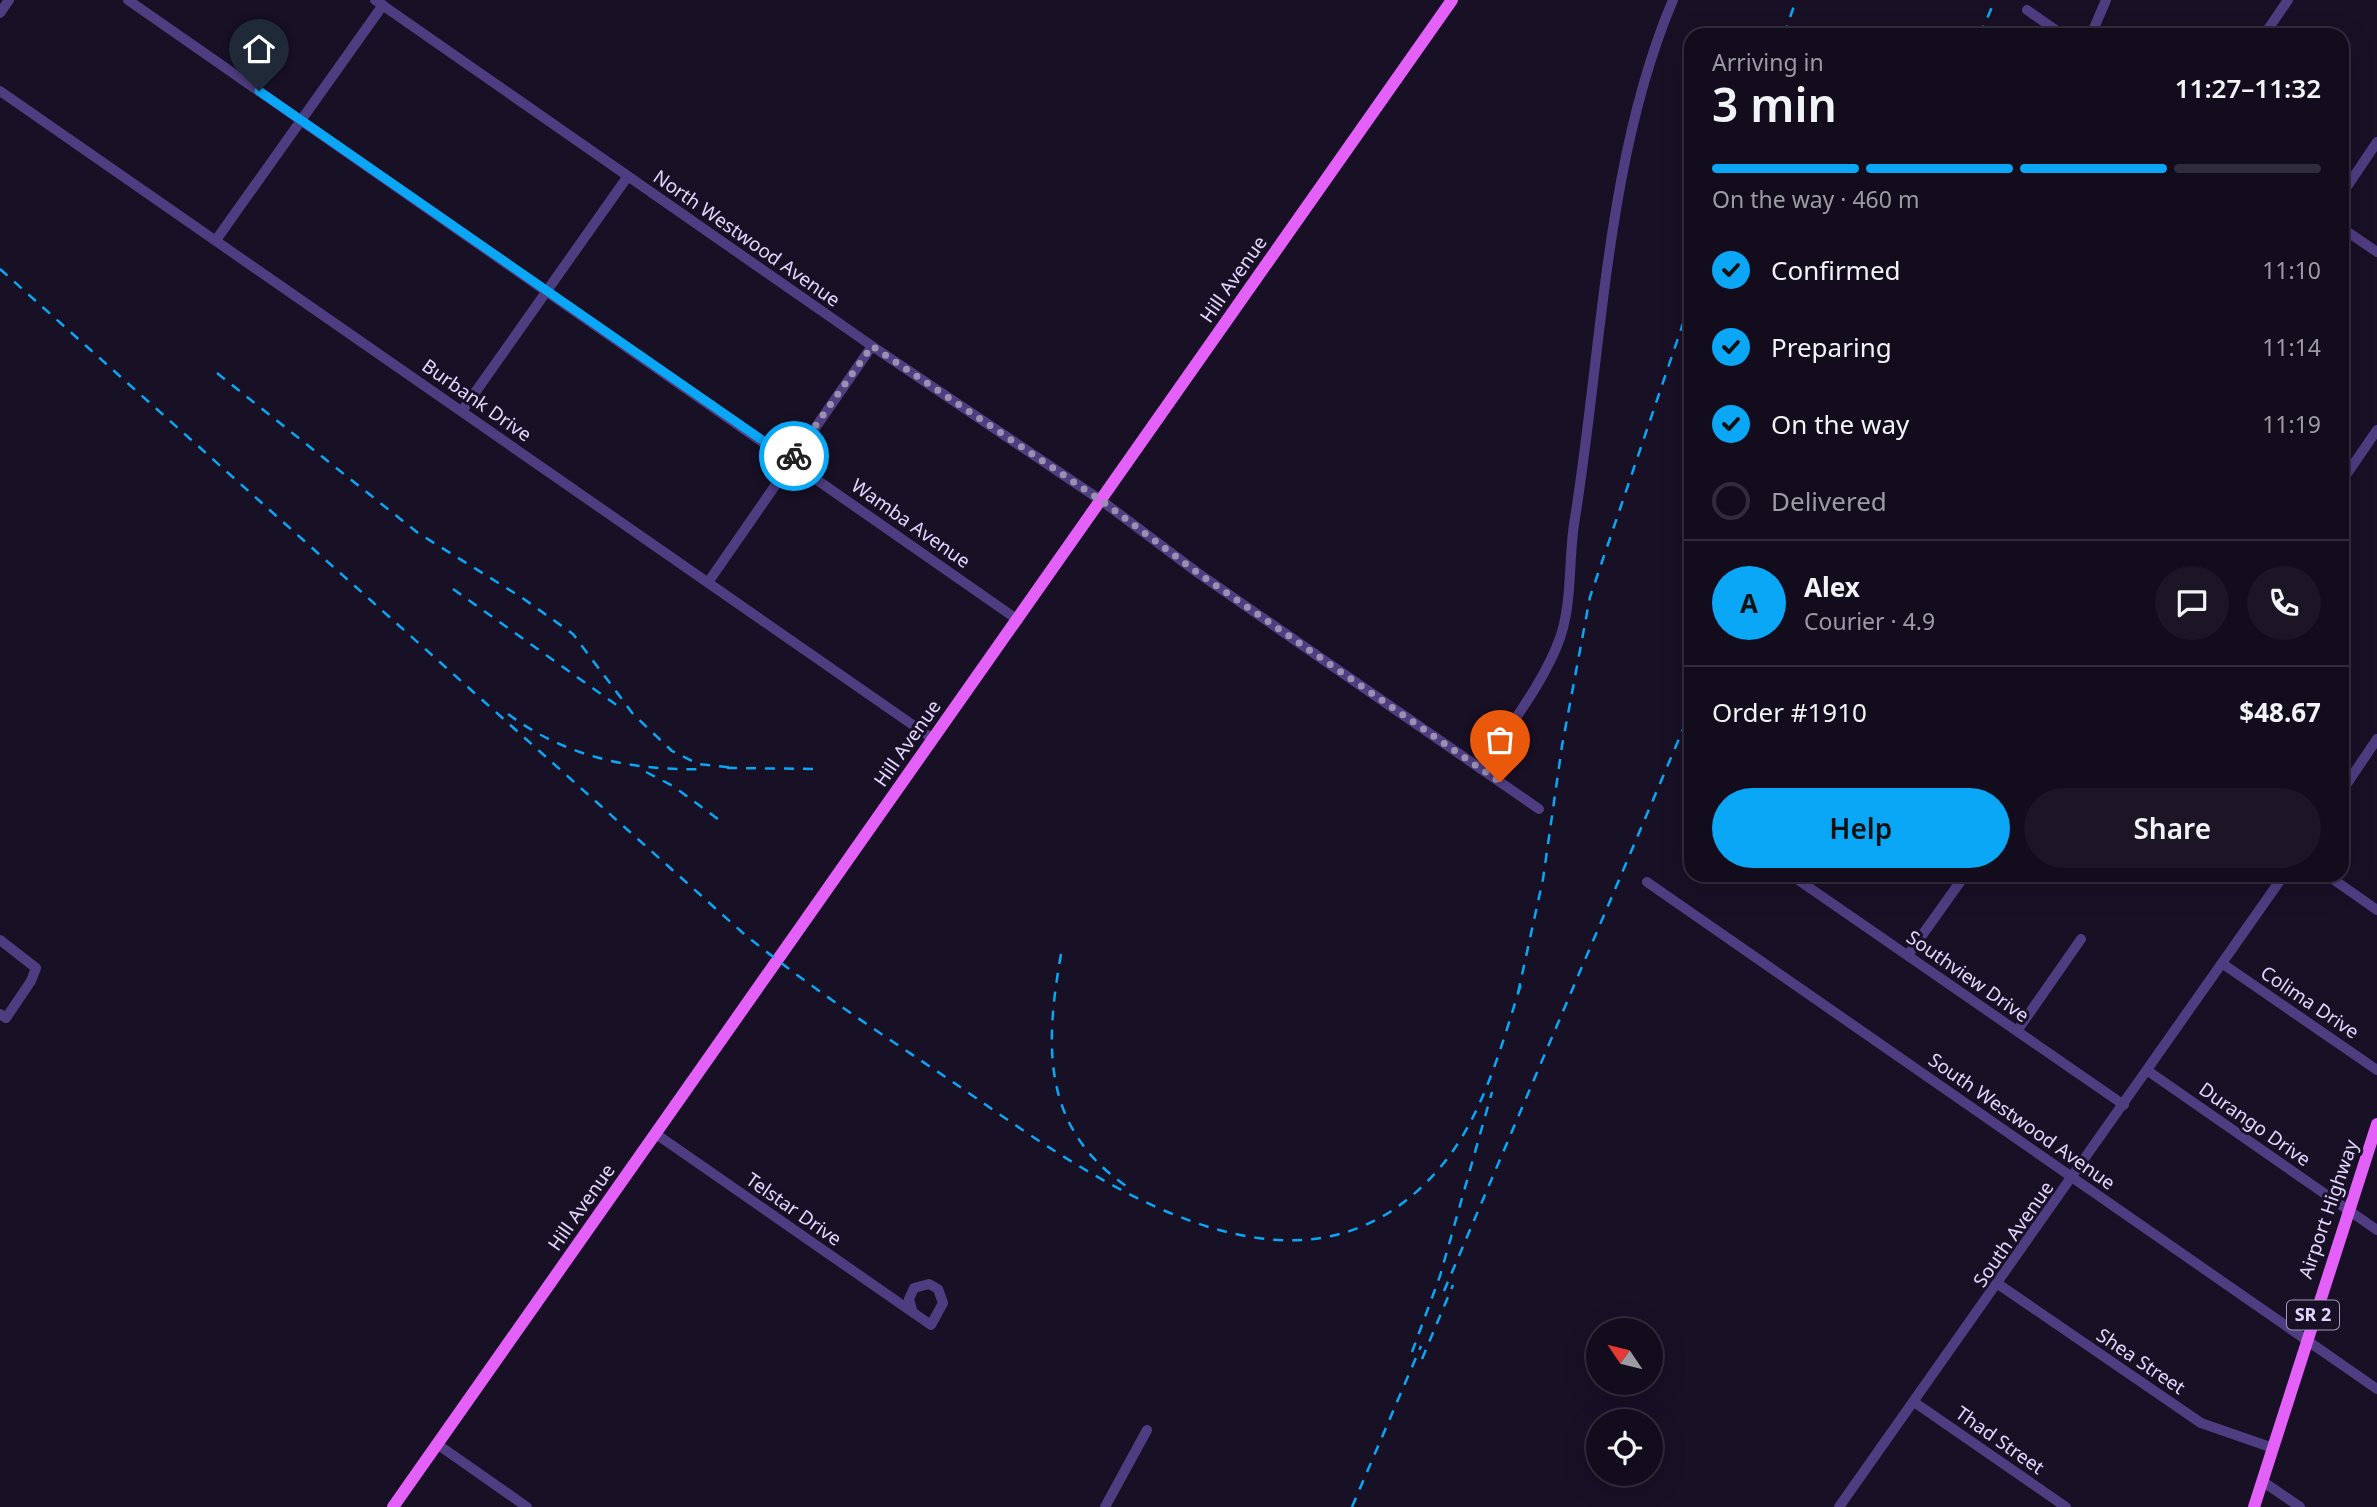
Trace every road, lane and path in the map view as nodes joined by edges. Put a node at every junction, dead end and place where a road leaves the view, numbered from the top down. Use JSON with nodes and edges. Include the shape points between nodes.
{"nodes":[{"id":1,"x":9,"y":0,"type":"edge"},
{"id":2,"x":128,"y":0,"type":"edge"},
{"id":3,"x":1451,"y":0,"type":"edge"},
{"id":4,"x":1673,"y":0,"type":"edge"},
{"id":5,"x":2106,"y":0,"type":"edge"},
{"id":6,"x":2288,"y":0,"type":"edge"},
{"id":7,"x":379,"y":3,"type":"edge"},
{"id":8,"x":2027,"y":10,"type":"dead end"},
{"id":9,"x":0,"y":13,"type":"edge"},
{"id":10,"x":2053,"y":28,"type":"edge"},
{"id":11,"x":2094,"y":28,"type":"edge"},
{"id":12,"x":2268,"y":28,"type":"edge"},
{"id":13,"x":0,"y":91,"type":"edge"},
{"id":14,"x":301,"y":120,"type":"junction"},
{"id":15,"x":2377,"y":142,"type":"edge"},
{"id":16,"x":628,"y":176,"type":"junction"},
{"id":17,"x":2349,"y":184,"type":"edge"},
{"id":18,"x":2349,"y":233,"type":"edge"},
{"id":19,"x":216,"y":240,"type":"junction"},
{"id":20,"x":2377,"y":252,"type":"edge"},
{"id":21,"x":547,"y":292,"type":"junction"},
{"id":22,"x":872,"y":346,"type":"junction"},
{"id":23,"x":462,"y":411,"type":"junction"},
{"id":24,"x":2377,"y":429,"type":"edge"},
{"id":25,"x":791,"y":460,"type":"junction"},
{"id":26,"x":2349,"y":471,"type":"edge"},
{"id":27,"x":1102,"y":501,"type":"junction"},
{"id":28,"x":709,"y":581,"type":"junction"},
{"id":29,"x":1018,"y":620,"type":"junction"},
{"id":30,"x":933,"y":739,"type":"junction"},
{"id":31,"x":2375,"y":745,"type":"edge"},
{"id":32,"x":1481,"y":769,"type":"junction"},
{"id":33,"x":2349,"y":781,"type":"edge"},
{"id":34,"x":1539,"y":809,"type":"dead end"},
{"id":35,"x":1647,"y":882,"type":"dead end"},
{"id":36,"x":1801,"y":882,"type":"edge"},
{"id":37,"x":1960,"y":882,"type":"edge"},
{"id":38,"x":2279,"y":882,"type":"edge"},
{"id":39,"x":2337,"y":882,"type":"edge"},
{"id":40,"x":2377,"y":910,"type":"edge"},
{"id":41,"x":2081,"y":939,"type":"dead end"},
{"id":42,"x":0,"y":940,"type":"edge"},
{"id":43,"x":1908,"y":956,"type":"junction"},
{"id":44,"x":2223,"y":964,"type":"junction"},
{"id":45,"x":0,"y":1014,"type":"edge"},
{"id":46,"x":2017,"y":1031,"type":"junction"},
{"id":47,"x":2377,"y":1070,"type":"edge"},
{"id":48,"x":2148,"y":1071,"type":"junction"},
{"id":49,"x":2124,"y":1105,"type":"junction"},
{"id":50,"x":2377,"y":1124,"type":"edge"},
{"id":51,"x":656,"y":1134,"type":"junction"},
{"id":52,"x":2073,"y":1179,"type":"junction"},
{"id":53,"x":2348,"y":1210,"type":"junction"},
{"id":54,"x":2377,"y":1230,"type":"edge"},
{"id":55,"x":1998,"y":1284,"type":"junction"},
{"id":56,"x":913,"y":1313,"type":"dead end"},
{"id":57,"x":2305,"y":1340,"type":"junction"},
{"id":58,"x":2377,"y":1389,"type":"edge"},
{"id":59,"x":1914,"y":1402,"type":"junction"},
{"id":60,"x":1147,"y":1430,"type":"dead end"},
{"id":61,"x":437,"y":1444,"type":"junction"},
{"id":62,"x":2273,"y":1448,"type":"junction"},
{"id":63,"x":2262,"y":1481,"type":"junction"},
{"id":64,"x":393,"y":1507,"type":"edge"},
{"id":65,"x":527,"y":1507,"type":"edge"},
{"id":66,"x":1105,"y":1507,"type":"edge"},
{"id":67,"x":1839,"y":1507,"type":"edge"},
{"id":68,"x":2066,"y":1507,"type":"edge"},
{"id":69,"x":2254,"y":1507,"type":"edge"},
{"id":70,"x":2300,"y":1507,"type":"edge"}],
"edges":[{"from":1,"to":9,"type":"street"},
{"from":2,"to":14,"type":"street","name":"Wamba Avenue"},
{"from":3,"to":27,"type":"main road","name":"Hill Avenue"},
{"from":4,"to":32,"type":"street","via":[[1653,54],[1622,180],[1560,637],[1545,670]]},
{"from":5,"to":11,"type":"street"},
{"from":6,"to":12,"type":"street"},
{"from":7,"to":14,"type":"street"},
{"from":7,"to":16,"type":"street","name":"North Westwood Avenue"},
{"from":8,"to":10,"type":"street"},
{"from":13,"to":19,"type":"street","name":"Burbank Drive"},
{"from":14,"to":19,"type":"street"},
{"from":14,"to":21,"type":"street","name":"Wamba Avenue"},
{"from":15,"to":17,"type":"street"},
{"from":16,"to":21,"type":"street"},
{"from":16,"to":22,"type":"street","name":"North Westwood Avenue"},
{"from":18,"to":20,"type":"street"},
{"from":19,"to":23,"type":"street","name":"Burbank Drive"},
{"from":21,"to":23,"type":"street"},
{"from":21,"to":25,"type":"street","name":"Wamba Avenue"},
{"from":22,"to":25,"type":"street"},
{"from":22,"to":27,"type":"street","name":"North Westwood Avenue"},
{"from":23,"to":28,"type":"street","name":"Burbank Drive"},
{"from":24,"to":26,"type":"street"},
{"from":25,"to":28,"type":"street"},
{"from":25,"to":29,"type":"street","name":"Wamba Avenue"},
{"from":27,"to":29,"type":"main road","name":"Hill Avenue"},
{"from":27,"to":32,"type":"street"},
{"from":28,"to":30,"type":"street","name":"Burbank Drive"},
{"from":29,"to":30,"type":"main road","name":"Hill Avenue"},
{"from":30,"to":51,"type":"main road","name":"Hill Avenue"},
{"from":31,"to":33,"type":"street"},
{"from":32,"to":34,"type":"street"},
{"from":35,"to":52,"type":"street","name":"South Westwood Avenue"},
{"from":36,"to":43,"type":"street","name":"Southview Drive"},
{"from":37,"to":43,"type":"street"},
{"from":38,"to":44,"type":"street","name":"South Avenue"},
{"from":39,"to":40,"type":"street"},
{"from":41,"to":46,"type":"street"},
{"from":42,"to":45,"type":"street","via":[[36,968],[6,1018]]},
{"from":43,"to":46,"type":"street","name":"Southview Drive"},
{"from":44,"to":47,"type":"street","name":"Colima Drive"},
{"from":44,"to":48,"type":"street","name":"South Avenue"},
{"from":46,"to":49,"type":"street","name":"Southview Drive"},
{"from":48,"to":49,"type":"street","name":"South Avenue"},
{"from":48,"to":53,"type":"street","name":"Durango Drive"},
{"from":49,"to":52,"type":"street","name":"South Avenue"},
{"from":50,"to":53,"type":"main road","name":"Airport Highway","number":"SR 2"},
{"from":51,"to":56,"type":"street","name":"Telstar Drive"},
{"from":51,"to":61,"type":"main road","name":"Hill Avenue"},
{"from":52,"to":55,"type":"street","name":"South Avenue"},
{"from":52,"to":57,"type":"street","name":"South Westwood Avenue"},
{"from":53,"to":54,"type":"street","name":"Durango Drive"},
{"from":53,"to":57,"type":"main road","name":"Airport Highway","number":"SR 2"},
{"from":55,"to":59,"type":"street","name":"South Avenue"},
{"from":55,"to":62,"type":"street","name":"Shea Street","via":[[2201,1423]]},
{"from":57,"to":58,"type":"street","name":"South Westwood Avenue"},
{"from":57,"to":62,"type":"main road","name":"Airport Highway","number":"SR 2"},
{"from":59,"to":67,"type":"street","name":"South Avenue"},
{"from":59,"to":68,"type":"street","name":"Thad Street"},
{"from":60,"to":66,"type":"street"},
{"from":61,"to":64,"type":"main road","name":"Hill Avenue"},
{"from":61,"to":65,"type":"street"},
{"from":62,"to":63,"type":"main road","name":"Airport Highway","number":"SR 2"},
{"from":63,"to":69,"type":"main road","name":"Airport Highway","number":"SR 2"},
{"from":63,"to":70,"type":"street"}]}
